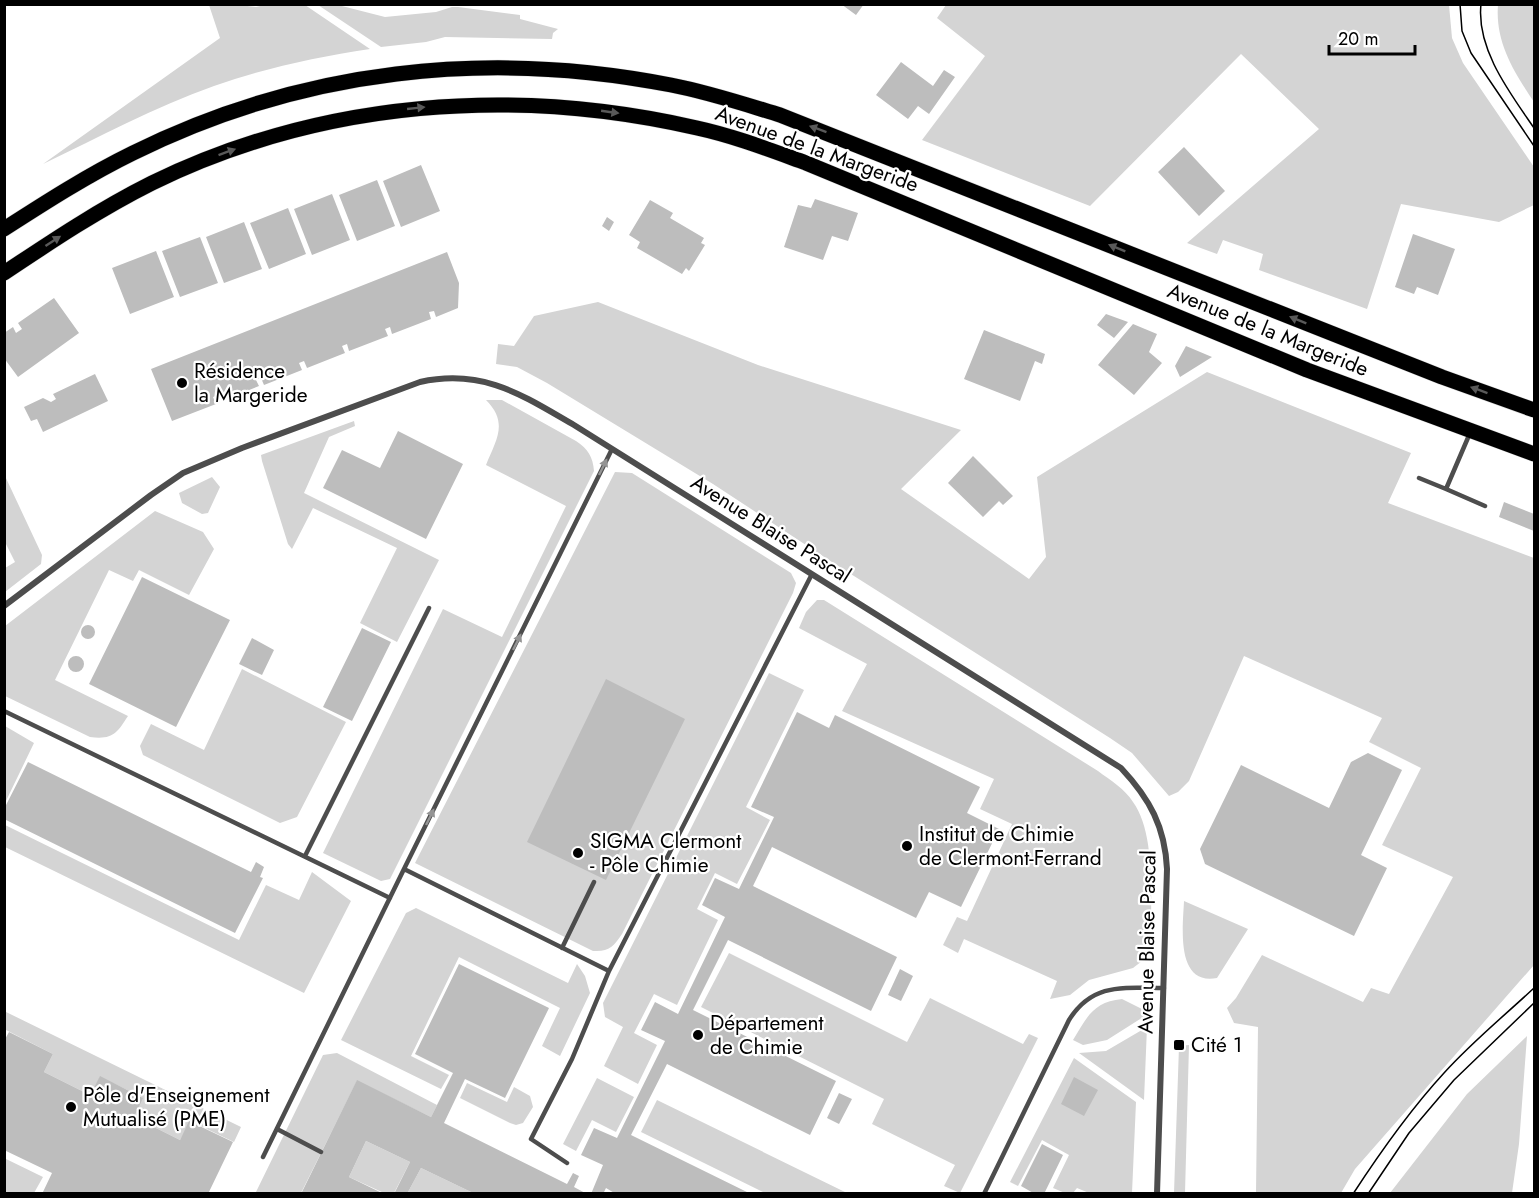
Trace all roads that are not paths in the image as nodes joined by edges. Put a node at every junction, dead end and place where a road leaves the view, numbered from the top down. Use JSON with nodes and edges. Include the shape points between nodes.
{"nodes":[{"id":1,"x":4,"y":229,"type":"edge"},
{"id":2,"x":4,"y":273,"type":"edge"},
{"id":3,"x":1534,"y":410,"type":"edge"},
{"id":4,"x":1471,"y":431,"type":"junction"},
{"id":5,"x":612,"y":449,"type":"junction"},
{"id":6,"x":1534,"y":454,"type":"edge"},
{"id":7,"x":1419,"y":478,"type":"dead end"},
{"id":8,"x":1446,"y":489,"type":"junction"},
{"id":9,"x":1485,"y":506,"type":"dead end"},
{"id":10,"x":812,"y":574,"type":"junction"},
{"id":11,"x":4,"y":606,"type":"edge"},
{"id":12,"x":429,"y":609,"type":"dead end"},
{"id":13,"x":4,"y":711,"type":"edge"},
{"id":14,"x":305,"y":856,"type":"junction"},
{"id":15,"x":404,"y":869,"type":"junction"},
{"id":16,"x":594,"y":882,"type":"dead end"},
{"id":17,"x":390,"y":898,"type":"junction"},
{"id":18,"x":562,"y":948,"type":"junction"},
{"id":19,"x":609,"y":971,"type":"junction"},
{"id":20,"x":1164,"y":988,"type":"junction"},
{"id":21,"x":277,"y":1129,"type":"junction"},
{"id":22,"x":321,"y":1152,"type":"dead end"},
{"id":23,"x":263,"y":1157,"type":"dead end"},
{"id":24,"x":567,"y":1163,"type":"dead end"},
{"id":25,"x":984,"y":1193,"type":"edge"},
{"id":26,"x":1157,"y":1194,"type":"edge"}],
"edges":[{"from":3,"to":1,"type":"main road","name":"Avenue de la Margeride","one_way":true,"via":[[832,134],[727,98],[619,76],[508,67],[453,68],[370,77],[289,94],[204,122],[133,153]]},
{"from":2,"to":4,"type":"main road","name":"Avenue de la Margeride","one_way":true,"via":[[152,183],[278,135],[365,115],[421,108],[533,104],[590,109],[699,128],[806,162],[1308,370]]},
{"from":4,"to":6,"type":"main road","name":"Avenue de la Margeride"},
{"from":4,"to":8,"type":"lane"},
{"from":5,"to":10,"type":"street","name":"Avenue Blaise Pascal"},
{"from":5,"to":11,"type":"street","name":"Avenue Blaise Pascal","via":[[500,385],[441,377],[420,382],[242,447],[183,473]]},
{"from":15,"to":5,"type":"lane","one_way":true},
{"from":7,"to":8,"type":"lane"},
{"from":8,"to":9,"type":"lane"},
{"from":10,"to":19,"type":"lane"},
{"from":10,"to":20,"type":"street","name":"Avenue Blaise Pascal","via":[[1121,768],[1139,787],[1163,832],[1166,850]]},
{"from":12,"to":14,"type":"lane"},
{"from":13,"to":14,"type":"lane"},
{"from":14,"to":17,"type":"lane"},
{"from":15,"to":17,"type":"lane"},
{"from":15,"to":18,"type":"lane"},
{"from":16,"to":18,"type":"lane"},
{"from":17,"to":21,"type":"lane"},
{"from":18,"to":19,"type":"lane"},
{"from":19,"to":24,"type":"lane","via":[[572,1059],[531,1139]]},
{"from":20,"to":25,"type":"lane","via":[[1116,988],[1093,994],[1076,1009]]},
{"from":20,"to":26,"type":"street","name":"Avenue Blaise Pascal"},
{"from":21,"to":22,"type":"lane"},
{"from":21,"to":23,"type":"lane"}]}
